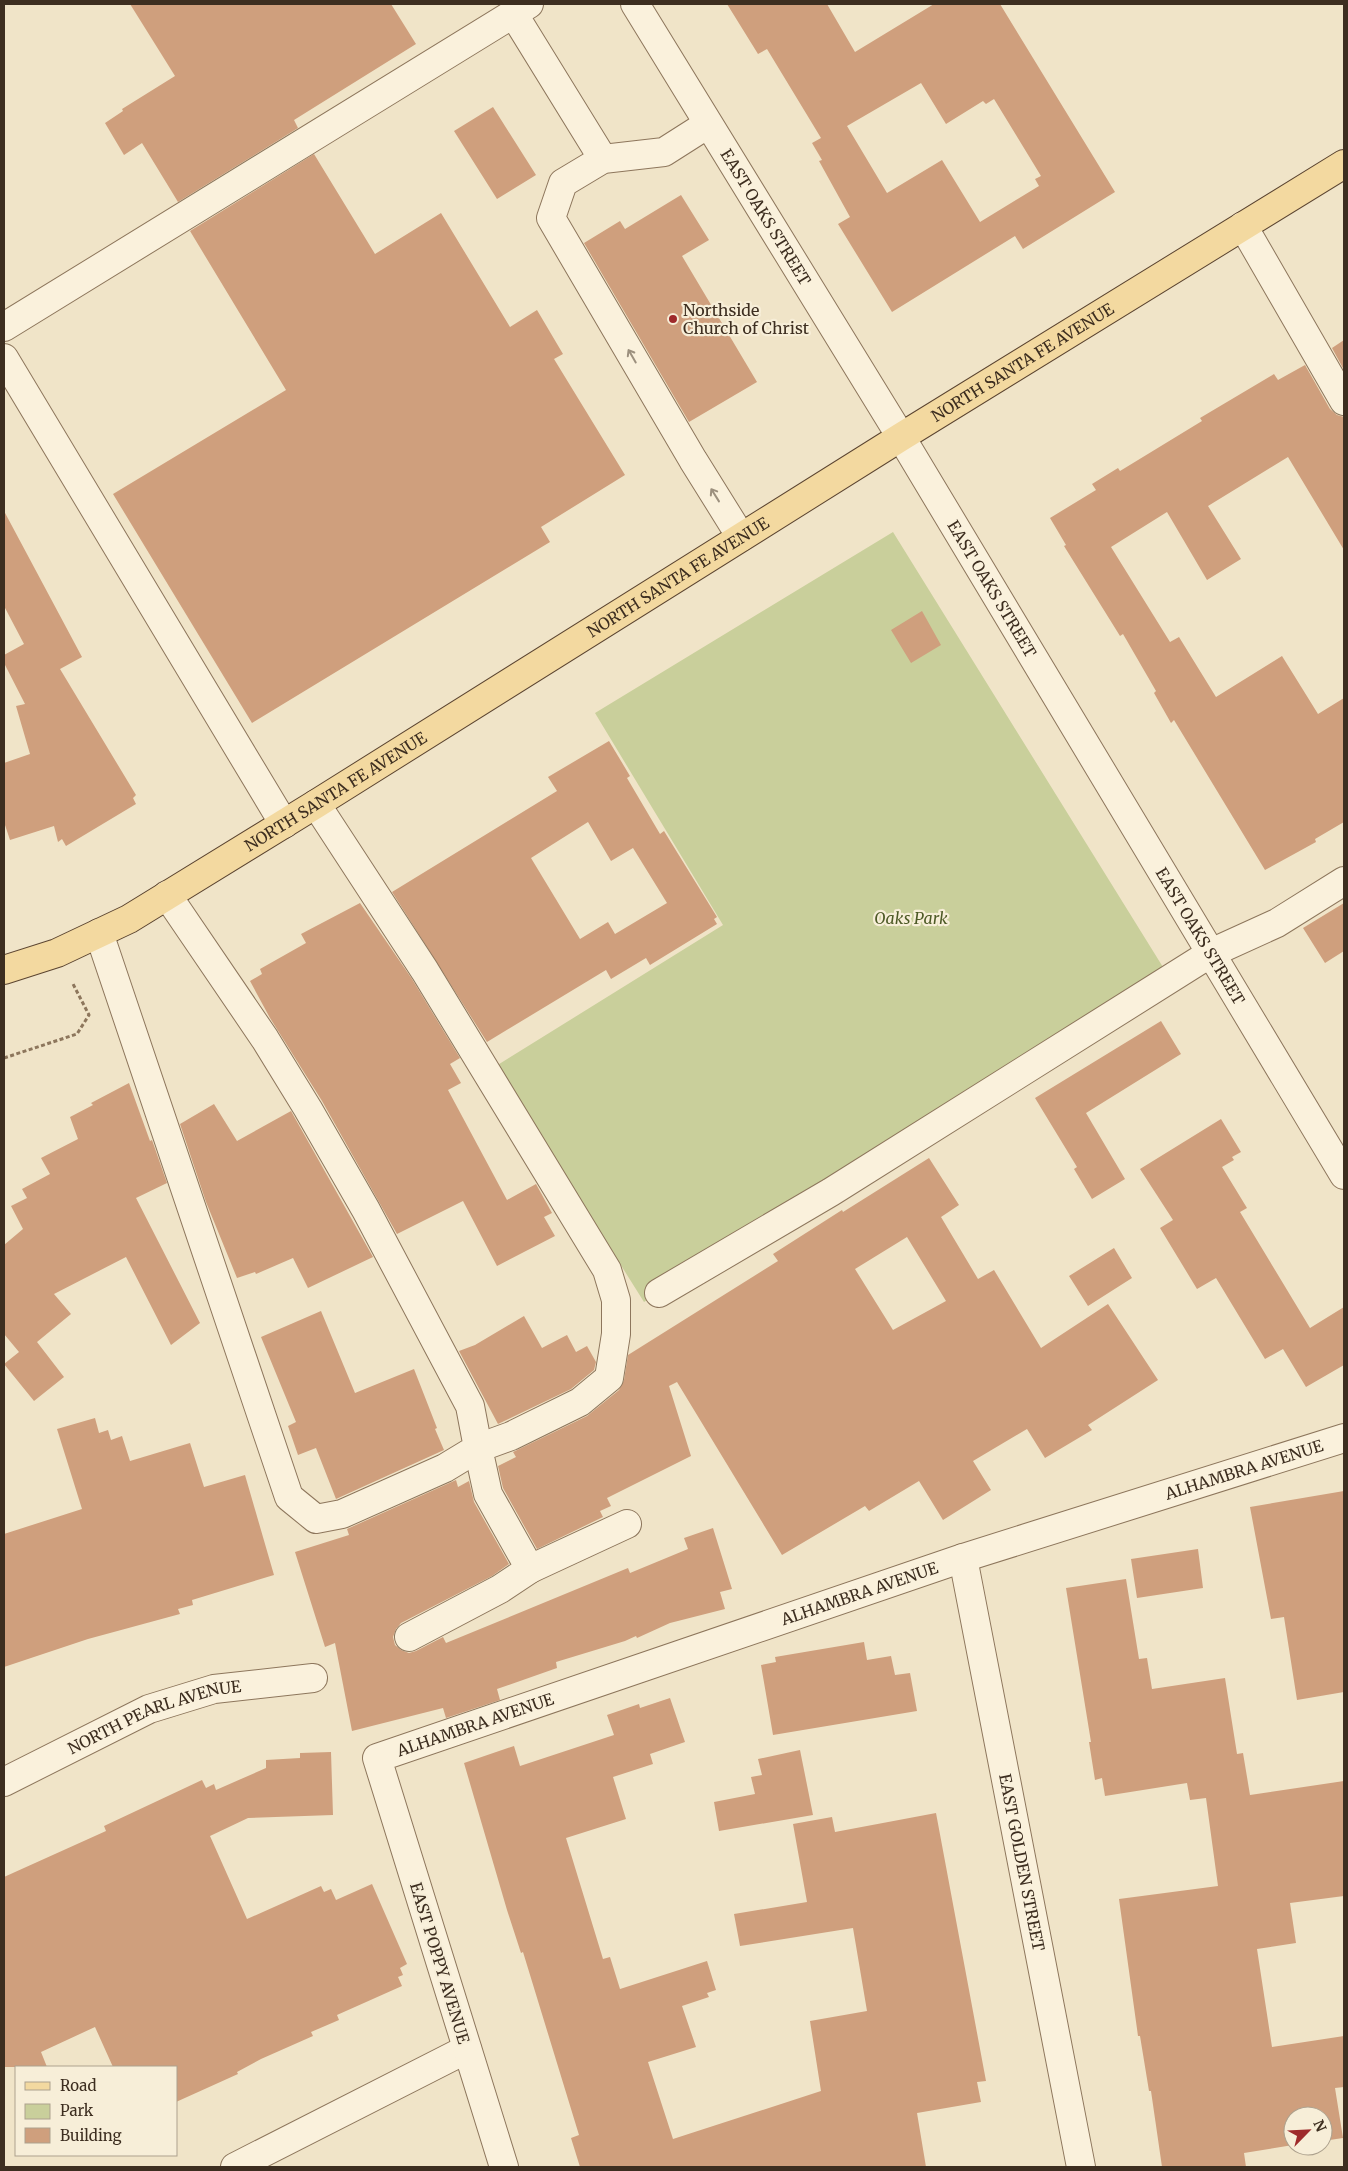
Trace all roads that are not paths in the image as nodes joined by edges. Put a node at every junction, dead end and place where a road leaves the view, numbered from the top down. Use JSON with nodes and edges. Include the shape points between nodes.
{"nodes":[{"id":1,"x":635,"y":4,"type":"edge"},
{"id":2,"x":521,"y":9,"type":"edge"},
{"id":3,"x":708,"y":124,"type":"junction"},
{"id":4,"x":603,"y":159,"type":"junction"},
{"id":5,"x":1344,"y":164,"type":"edge"},
{"id":6,"x":1244,"y":226,"type":"junction"},
{"id":7,"x":4,"y":327,"type":"edge"},
{"id":8,"x":4,"y":358,"type":"edge"},
{"id":9,"x":1344,"y":401,"type":"edge"},
{"id":10,"x":901,"y":437,"type":"junction"},
{"id":11,"x":741,"y":537,"type":"junction"},
{"id":12,"x":316,"y":804,"type":"junction"},
{"id":13,"x":284,"y":824,"type":"junction"},
{"id":14,"x":1344,"y":881,"type":"edge"},
{"id":15,"x":167,"y":895,"type":"junction"},
{"id":16,"x":99,"y":933,"type":"junction"},
{"id":17,"x":1211,"y":953,"type":"junction"},
{"id":18,"x":4,"y":970,"type":"edge"},
{"id":19,"x":1344,"y":1175,"type":"edge"},
{"id":20,"x":659,"y":1293,"type":"dead end"},
{"id":21,"x":1344,"y":1438,"type":"edge"},
{"id":22,"x":478,"y":1448,"type":"junction"},
{"id":23,"x":628,"y":1524,"type":"dead end"},
{"id":24,"x":963,"y":1558,"type":"junction"},
{"id":25,"x":530,"y":1569,"type":"junction"},
{"id":26,"x":409,"y":1637,"type":"dead end"},
{"id":27,"x":313,"y":1678,"type":"dead end"},
{"id":28,"x":376,"y":1758,"type":"joint"},
{"id":29,"x":4,"y":1782,"type":"edge"},
{"id":30,"x":467,"y":2049,"type":"junction"},
{"id":31,"x":235,"y":2167,"type":"edge"},
{"id":32,"x":504,"y":2167,"type":"edge"},
{"id":33,"x":1081,"y":2167,"type":"edge"}],
"edges":[{"from":1,"to":3,"type":"street","name":"EAST OAKS STREET"},
{"from":2,"to":4,"type":"street"},
{"from":2,"to":7,"type":"street"},
{"from":3,"to":4,"type":"street","via":[[664,152]]},
{"from":3,"to":10,"type":"street","name":"EAST OAKS STREET"},
{"from":11,"to":4,"type":"street","one_way":true,"via":[[552,218],[563,183]]},
{"from":5,"to":6,"type":"main road","name":"NORTH SANTA FE AVENUE"},
{"from":6,"to":9,"type":"street"},
{"from":6,"to":10,"type":"main road","name":"NORTH SANTA FE AVENUE"},
{"from":8,"to":13,"type":"street"},
{"from":10,"to":11,"type":"main road","name":"NORTH SANTA FE AVENUE"},
{"from":10,"to":17,"type":"street","name":"EAST OAKS STREET"},
{"from":11,"to":12,"type":"main road","name":"NORTH SANTA FE AVENUE"},
{"from":12,"to":13,"type":"main road","name":"NORTH SANTA FE AVENUE"},
{"from":12,"to":22,"type":"street","via":[[425,971],[607,1270],[616,1300],[616,1334],[609,1378],[580,1402],[511,1436]]},
{"from":13,"to":15,"type":"main road","name":"NORTH SANTA FE AVENUE"},
{"from":14,"to":17,"type":"street","via":[[1277,923]]},
{"from":15,"to":16,"type":"main road","name":"NORTH SANTA FE AVENUE"},
{"from":15,"to":22,"type":"street","via":[[265,1039],[366,1210],[470,1406]]},
{"from":16,"to":18,"type":"main road","name":"NORTH SANTA FE AVENUE","via":[[56,953]]},
{"from":16,"to":22,"type":"street","via":[[289,1497],[316,1519],[342,1514],[445,1468]]},
{"from":17,"to":19,"type":"street","name":"EAST OAKS STREET"},
{"from":17,"to":20,"type":"street","via":[[831,1192]]},
{"from":21,"to":24,"type":"street","name":"ALHAMBRA AVENUE"},
{"from":22,"to":25,"type":"street","via":[[488,1494]]},
{"from":23,"to":25,"type":"street"},
{"from":24,"to":28,"type":"street","name":"ALHAMBRA AVENUE"},
{"from":24,"to":33,"type":"street","name":"EAST GOLDEN STREET"},
{"from":25,"to":26,"type":"street","via":[[500,1589]]},
{"from":27,"to":29,"type":"street","name":"NORTH PEARL AVENUE","via":[[214,1689],[149,1708]]},
{"from":28,"to":30,"type":"street","name":"EAST POPPY AVENUE"},
{"from":30,"to":31,"type":"street"},
{"from":30,"to":32,"type":"street","name":"EAST POPPY AVENUE"}]}
